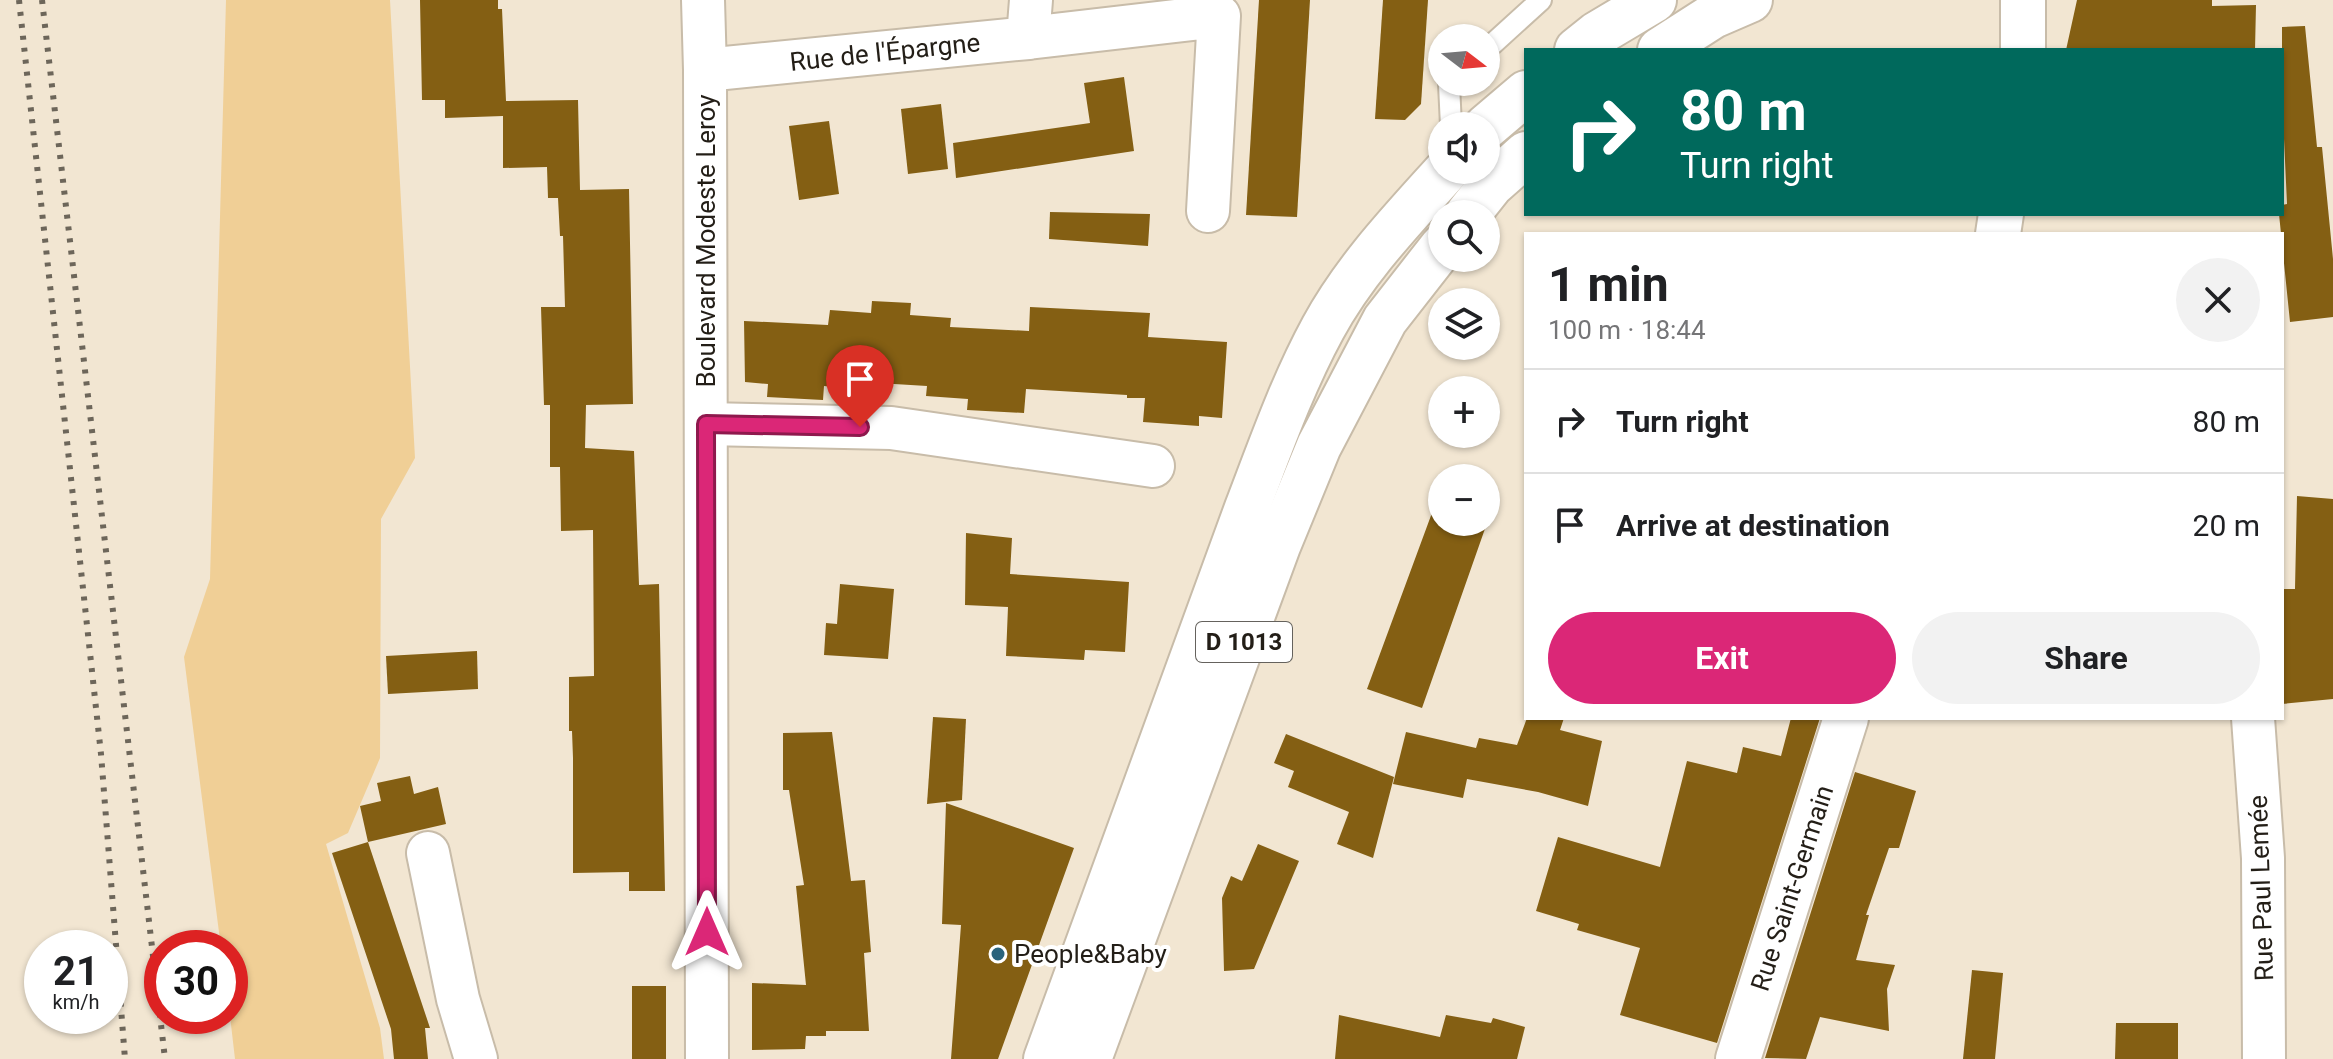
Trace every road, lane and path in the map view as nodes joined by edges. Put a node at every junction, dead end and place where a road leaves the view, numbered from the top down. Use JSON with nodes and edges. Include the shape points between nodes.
{"nodes":[{"id":1,"x":703,"y":0,"type":"edge"},
{"id":2,"x":1541,"y":0,"type":"edge"},
{"id":3,"x":1750,"y":0,"type":"edge"},
{"id":4,"x":2023,"y":0,"type":"edge"},
{"id":5,"x":1644,"y":1,"type":"edge"},
{"id":6,"x":1219,"y":8,"type":"edge"},
{"id":7,"x":1029,"y":19,"type":"edge"},
{"id":8,"x":1500,"y":37,"type":"edge"},
{"id":9,"x":1580,"y":48,"type":"edge"},
{"id":10,"x":1663,"y":48,"type":"edge"},
{"id":11,"x":2023,"y":48,"type":"edge"},
{"id":12,"x":705,"y":70,"type":"junction"},
{"id":13,"x":1524,"y":95,"type":"edge"},
{"id":14,"x":1500,"y":115,"type":"edge"},
{"id":15,"x":1524,"y":156,"type":"edge"},
{"id":16,"x":1434,"y":184,"type":"edge"},
{"id":17,"x":1479,"y":200,"type":"edge"},
{"id":18,"x":1208,"y":211,"type":"dead end"},
{"id":19,"x":1428,"y":265,"type":"edge"},
{"id":20,"x":706,"y":424,"type":"junction"},
{"id":21,"x":1153,"y":466,"type":"dead end"},
{"id":22,"x":1845,"y":720,"type":"edge"},
{"id":23,"x":2253,"y":720,"type":"edge"},
{"id":24,"x":428,"y":853,"type":"dead end"},
{"id":25,"x":1047,"y":1050,"type":"edge"},
{"id":26,"x":476,"y":1059,"type":"edge"},
{"id":27,"x":707,"y":1059,"type":"edge"},
{"id":28,"x":1089,"y":1059,"type":"edge"},
{"id":29,"x":1738,"y":1059,"type":"edge"},
{"id":30,"x":2264,"y":1059,"type":"edge"}],
"edges":[{"from":1,"to":12,"type":"street","name":"Boulevard Modeste Leroy"},
{"from":2,"to":8,"type":"lane"},
{"from":3,"to":10,"type":"main road"},
{"from":4,"to":11,"type":"main road"},
{"from":5,"to":9,"type":"main road"},
{"from":6,"to":7,"type":"street","name":"Rue de l'Épargne"},
{"from":6,"to":18,"type":"street"},
{"from":7,"to":12,"type":"street","name":"Rue de l'Épargne"},
{"from":12,"to":20,"type":"street","name":"Boulevard Modeste Leroy"},
{"from":13,"to":14,"type":"main road"},
{"from":15,"to":17,"type":"main road"},
{"from":16,"to":25,"type":"main road","number":"D 1013","via":[[1379,245],[1323,328],[1282,419]]},
{"from":19,"to":28,"type":"main road","number":"D 1013","via":[[1385,320],[1319,446]]},
{"from":20,"to":21,"type":"street","via":[[891,428]]},
{"from":20,"to":27,"type":"street","name":"Boulevard Modeste Leroy"},
{"from":22,"to":29,"type":"main road","name":"Rue Saint-Germain"},
{"from":23,"to":30,"type":"street","name":"Rue Paul Lemée","via":[[2263,858]]},
{"from":24,"to":26,"type":"street"}]}
